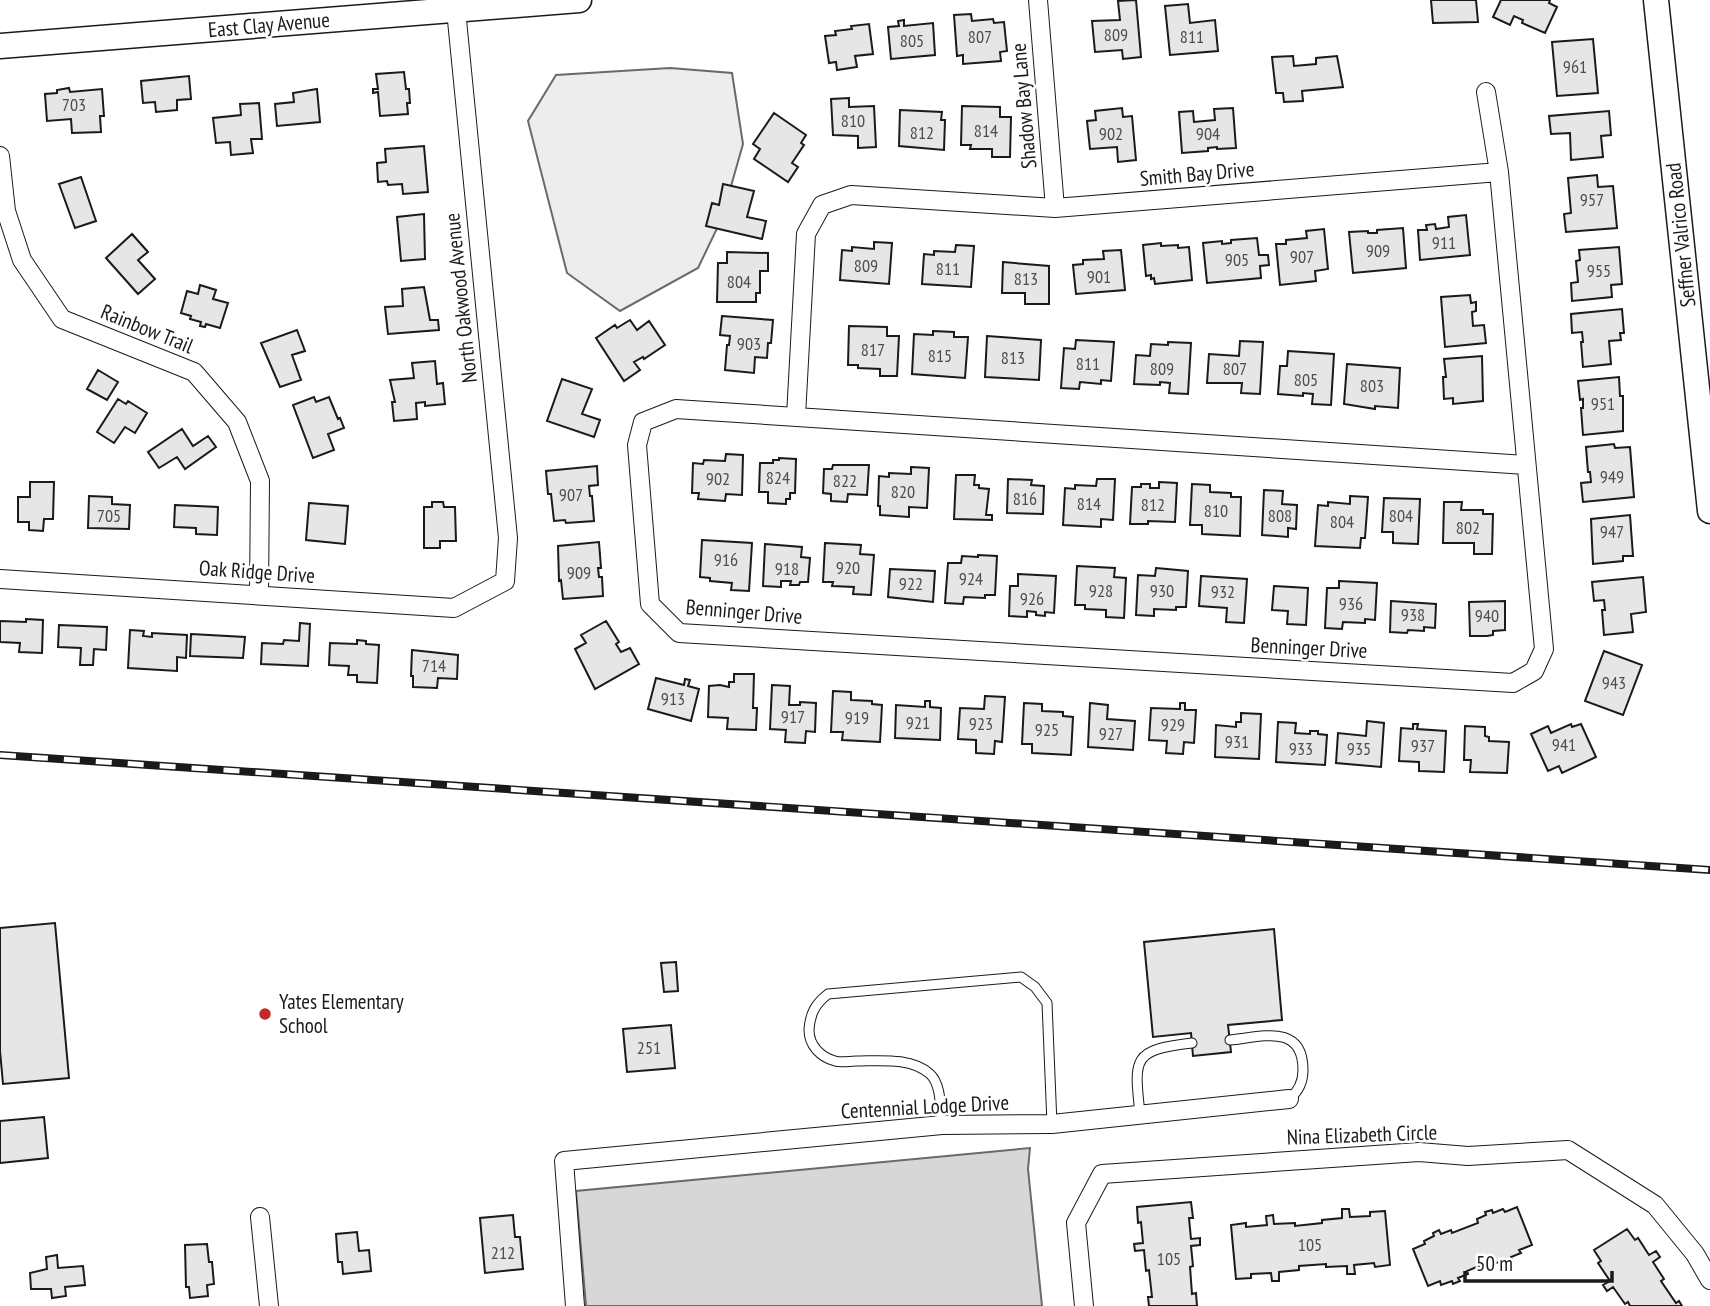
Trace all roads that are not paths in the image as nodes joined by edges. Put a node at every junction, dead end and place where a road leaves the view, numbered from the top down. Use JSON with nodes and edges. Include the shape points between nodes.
{"nodes":[{"id":1,"x":579,"y":0,"type":"edge"},
{"id":2,"x":1038,"y":0,"type":"edge"},
{"id":3,"x":1657,"y":0,"type":"edge"},
{"id":4,"x":456,"y":10,"type":"junction"},
{"id":5,"x":0,"y":46,"type":"edge"},
{"id":6,"x":1486,"y":92,"type":"dead end"},
{"id":7,"x":0,"y":156,"type":"edge"},
{"id":8,"x":1499,"y":173,"type":"junction"},
{"id":9,"x":1055,"y":208,"type":"junction"},
{"id":10,"x":796,"y":416,"type":"junction"},
{"id":11,"x":1526,"y":466,"type":"junction"},
{"id":12,"x":1710,"y":511,"type":"edge"},
{"id":13,"x":0,"y":579,"type":"edge"},
{"id":14,"x":505,"y":581,"type":"joint"},
{"id":15,"x":259,"y":595,"type":"junction"},
{"id":16,"x":1230,"y":1040,"type":"dead end"},
{"id":17,"x":1192,"y":1043,"type":"dead end"},
{"id":18,"x":1289,"y":1099,"type":"joint"},
{"id":19,"x":1140,"y":1114,"type":"junction"},
{"id":20,"x":1052,"y":1124,"type":"junction"},
{"id":21,"x":942,"y":1125,"type":"junction"},
{"id":22,"x":260,"y":1217,"type":"dead end"},
{"id":23,"x":1710,"y":1280,"type":"edge"},
{"id":24,"x":269,"y":1306,"type":"edge"},
{"id":25,"x":575,"y":1306,"type":"edge"},
{"id":26,"x":1084,"y":1306,"type":"edge"}],
"edges":[{"from":1,"to":4,"type":"street","name":"East Clay Avenue"},
{"from":2,"to":9,"type":"street","name":"Shadow Bay Lane"},
{"from":3,"to":12,"type":"street","name":"Seffner Valrico Road"},
{"from":4,"to":5,"type":"street","name":"East Clay Avenue"},
{"from":4,"to":14,"type":"street","name":"North Oakwood Avenue","via":[[508,538]]},
{"from":6,"to":8,"type":"street"},
{"from":7,"to":15,"type":"street","name":"Rainbow Trail","via":[[6,211],[22,260],[62,319],[194,372],[237,422],[260,481]]},
{"from":8,"to":9,"type":"street","name":"Smith Bay Drive"},
{"from":8,"to":11,"type":"street"},
{"from":9,"to":10,"type":"street","name":"Smith Bay Drive","via":[[851,195],[822,205],[806,234]]},
{"from":10,"to":11,"type":"street","name":"Benninger Drive"},
{"from":10,"to":11,"type":"street","name":"Benninger Drive","via":[[676,409],[643,422],[637,446],[650,604],[679,632],[1513,683],[1534,671],[1544,649]]},
{"from":13,"to":15,"type":"street","name":"Oak Ridge Drive"},
{"from":14,"to":15,"type":"street","name":"Oak Ridge Drive","via":[[454,608]]},
{"from":16,"to":18,"type":"lane","via":[[1275,1035],[1294,1041],[1302,1077]]},
{"from":17,"to":19,"type":"lane","via":[[1147,1052],[1136,1073]]},
{"from":18,"to":19,"type":"street","name":"Centennial Lodge Drive"},
{"from":19,"to":20,"type":"street","name":"Centennial Lodge Drive"},
{"from":20,"to":21,"type":"street","name":"Centennial Lodge Drive"},
{"from":20,"to":21,"type":"lane","via":[[1047,1003],[1021,977],[828,994],[817,1002],[810,1018],[809,1040],[819,1053],[835,1062],[915,1065],[931,1074],[938,1088]]},
{"from":21,"to":25,"type":"street","name":"Centennial Lodge Drive","via":[[564,1161]]},
{"from":22,"to":24,"type":"street"},
{"from":23,"to":26,"type":"street","name":"Nina Elizabeth Circle","via":[[1655,1205],[1568,1150],[1468,1156],[1419,1152],[1101,1174],[1076,1223]]}]}
